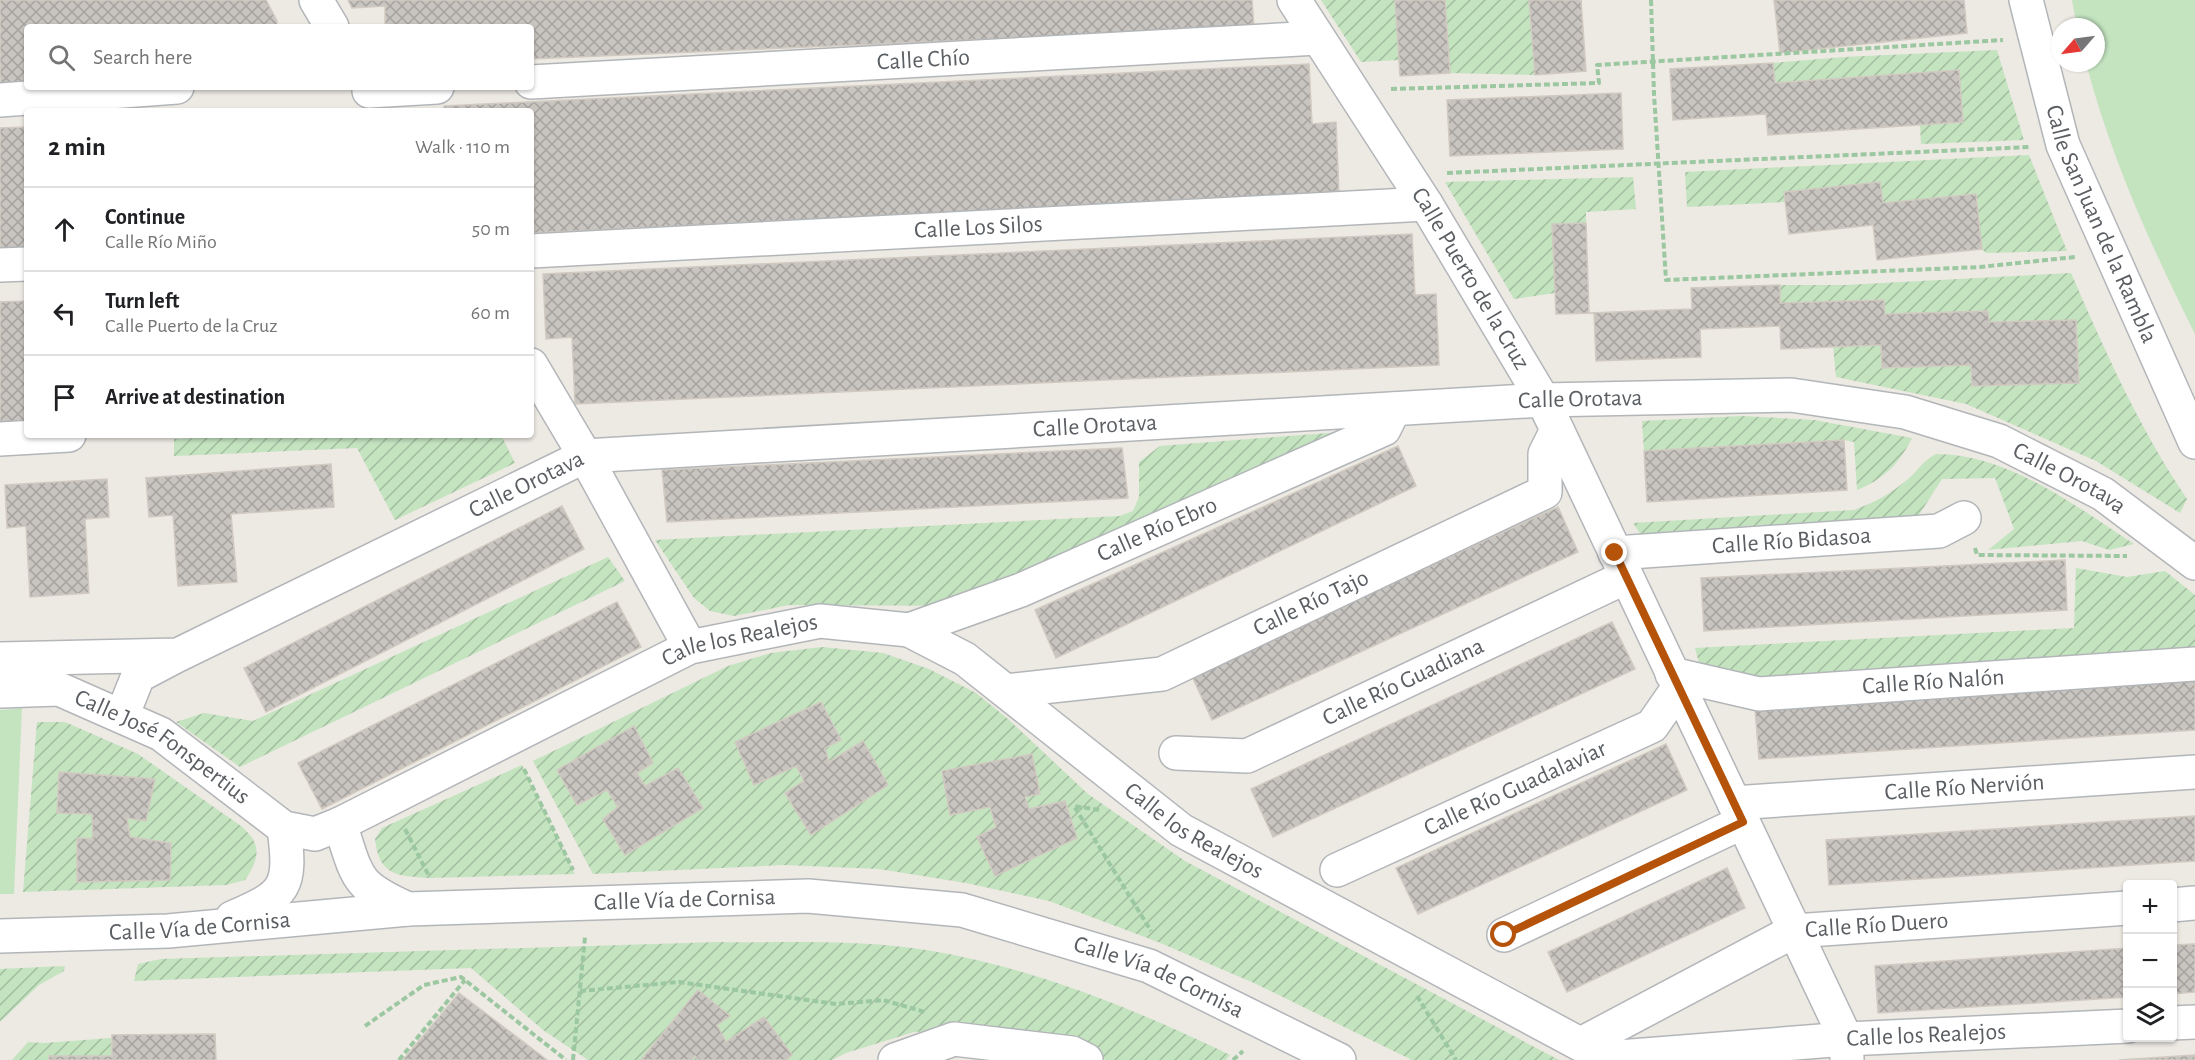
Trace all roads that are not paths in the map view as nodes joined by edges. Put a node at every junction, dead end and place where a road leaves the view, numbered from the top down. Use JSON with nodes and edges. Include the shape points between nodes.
{"nodes":[{"id":1,"x":316,"y":0,"type":"edge"},
{"id":2,"x":1294,"y":0,"type":"edge"},
{"id":3,"x":2026,"y":0,"type":"edge"},
{"id":4,"x":330,"y":24,"type":"edge"},
{"id":5,"x":1317,"y":38,"type":"junction"},
{"id":6,"x":534,"y":82,"type":"edge"},
{"id":7,"x":136,"y":90,"type":"edge"},
{"id":8,"x":416,"y":90,"type":"edge"},
{"id":9,"x":372,"y":96,"type":"edge"},
{"id":10,"x":0,"y":100,"type":"edge"},
{"id":11,"x":1426,"y":204,"type":"junction"},
{"id":12,"x":534,"y":251,"type":"edge"},
{"id":13,"x":24,"y":264,"type":"edge"},
{"id":14,"x":0,"y":265,"type":"edge"},
{"id":15,"x":534,"y":376,"type":"edge"},
{"id":16,"x":1543,"y":400,"type":"junction"},
{"id":17,"x":1394,"y":409,"type":"junction"},
{"id":18,"x":544,"y":411,"type":"edge"},
{"id":19,"x":1557,"y":430,"type":"junction"},
{"id":20,"x":24,"y":437,"type":"edge"},
{"id":21,"x":0,"y":438,"type":"edge"},
{"id":22,"x":2195,"y":442,"type":"edge"},
{"id":23,"x":585,"y":456,"type":"junction"},
{"id":24,"x":1964,"y":518,"type":"road end"},
{"id":25,"x":2183,"y":554,"type":"edge"},
{"id":26,"x":1620,"y":565,"type":"junction"},
{"id":27,"x":909,"y":630,"type":"junction"},
{"id":28,"x":690,"y":647,"type":"junction"},
{"id":29,"x":178,"y":655,"type":"junction"},
{"id":30,"x":0,"y":658,"type":"edge"},
{"id":31,"x":2195,"y":663,"type":"edge"},
{"id":32,"x":1676,"y":681,"type":"junction"},
{"id":33,"x":0,"y":691,"type":"edge"},
{"id":34,"x":1006,"y":691,"type":"junction"},
{"id":35,"x":122,"y":716,"type":"junction"},
{"id":36,"x":1176,"y":753,"type":"dead end"},
{"id":37,"x":2195,"y":772,"type":"edge"},
{"id":38,"x":1738,"y":812,"type":"junction"},
{"id":39,"x":313,"y":829,"type":"junction"},
{"id":40,"x":1337,"y":870,"type":"dead end"},
{"id":41,"x":357,"y":875,"type":"junction"},
{"id":42,"x":285,"y":881,"type":"junction"},
{"id":43,"x":2195,"y":903,"type":"edge"},
{"id":44,"x":2177,"y":905,"type":"edge"},
{"id":45,"x":2123,"y":908,"type":"edge"},
{"id":46,"x":408,"y":909,"type":"junction"},
{"id":47,"x":320,"y":918,"type":"junction"},
{"id":48,"x":212,"y":928,"type":"junction"},
{"id":49,"x":1794,"y":931,"type":"junction"},
{"id":50,"x":1504,"y":935,"type":"dead end"},
{"id":51,"x":0,"y":936,"type":"edge"},
{"id":52,"x":2195,"y":1022,"type":"edge"},
{"id":53,"x":2177,"y":1023,"type":"edge"},
{"id":54,"x":2123,"y":1026,"type":"edge"},
{"id":55,"x":1581,"y":1044,"type":"junction"},
{"id":56,"x":1846,"y":1049,"type":"edge"},
{"id":57,"x":895,"y":1060,"type":"edge"},
{"id":58,"x":1086,"y":1060,"type":"edge"},
{"id":59,"x":1339,"y":1060,"type":"edge"}],
"edges":[{"from":1,"to":4,"type":"street"},
{"from":2,"to":5,"type":"street","name":"Calle Puerto de la Cruz"},
{"from":3,"to":22,"type":"street","name":"Calle San Juan de la Rambla","via":[[2063,145]]},
{"from":5,"to":6,"type":"street","name":"Calle Chío"},
{"from":5,"to":11,"type":"street","name":"Calle Puerto de la Cruz"},
{"from":7,"to":10,"type":"street"},
{"from":8,"to":9,"type":"street"},
{"from":11,"to":12,"type":"street","name":"Calle Los Silos"},
{"from":11,"to":16,"type":"street","name":"Calle Puerto de la Cruz"},
{"from":13,"to":14,"type":"street"},
{"from":15,"to":18,"type":"street"},
{"from":16,"to":17,"type":"street","name":"Calle Orotava"},
{"from":16,"to":19,"type":"street","name":"Calle Puerto de la Cruz"},
{"from":16,"to":25,"type":"street","name":"Calle Orotava","via":[[1791,395],[1905,412],[2000,441],[2103,494]]},
{"from":17,"to":23,"type":"street","name":"Calle Orotava"},
{"from":17,"to":27,"type":"street","name":"Calle Río Ebro","via":[[1384,429],[1377,433],[1021,590]]},
{"from":18,"to":23,"type":"street"},
{"from":19,"to":26,"type":"street","name":"Calle Puerto de la Cruz"},
{"from":19,"to":34,"type":"street","name":"Calle Río Tajo","via":[[1545,454],[1545,492],[1162,674]]},
{"from":20,"to":21,"type":"street"},
{"from":23,"to":28,"type":"street"},
{"from":23,"to":29,"type":"street","name":"Calle Orotava"},
{"from":24,"to":26,"type":"street","name":"Calle Río Bidasoa","via":[[1939,531]]},
{"from":26,"to":32,"type":"street","name":"Calle Puerto de la Cruz"},
{"from":26,"to":36,"type":"street","name":"Calle Río Guadiana","via":[[1247,756]]},
{"from":27,"to":28,"type":"street","name":"Calle los Realejos","via":[[820,621]]},
{"from":27,"to":34,"type":"street","name":"Calle los Realejos","via":[[965,659]]},
{"from":28,"to":39,"type":"street","name":"Calle los Realejos","via":[[390,799]]},
{"from":29,"to":30,"type":"street","name":"Calle Orotava"},
{"from":29,"to":35,"type":"street","via":[[138,676]]},
{"from":31,"to":32,"type":"street","name":"Calle Río Nalón","via":[[1759,694]]},
{"from":32,"to":38,"type":"street","name":"Calle Puerto de la Cruz"},
{"from":32,"to":40,"type":"street","name":"Calle Río Guadalaviar","via":[[1652,726]]},
{"from":33,"to":35,"type":"street","name":"Calle José Fonspertius","via":[[59,689]]},
{"from":34,"to":55,"type":"street","name":"Calle los Realejos","via":[[1180,830]]},
{"from":35,"to":39,"type":"street","name":"Calle José Fonspertius","via":[[161,734]]},
{"from":37,"to":38,"type":"street","name":"Calle Río Nervión"},
{"from":38,"to":49,"type":"street","name":"Calle Puerto de la Cruz"},
{"from":38,"to":50,"type":"street"},
{"from":39,"to":41,"type":"street"},
{"from":39,"to":42,"type":"street","via":[[288,858]]},
{"from":41,"to":46,"type":"street","via":[[375,894]]},
{"from":41,"to":47,"type":"street","via":[[345,895]]},
{"from":42,"to":47,"type":"street","via":[[297,903]]},
{"from":42,"to":48,"type":"street","via":[[269,902]]},
{"from":43,"to":44,"type":"street"},
{"from":45,"to":49,"type":"street","name":"Calle Río Duero"},
{"from":46,"to":47,"type":"street","name":"Calle Vía de Cornisa"},
{"from":46,"to":59,"type":"street","name":"Calle Vía de Cornisa","via":[[808,896],[962,910],[1149,966]]},
{"from":47,"to":48,"type":"street","name":"Calle Vía de Cornisa"},
{"from":48,"to":51,"type":"street","name":"Calle Vía de Cornisa"},
{"from":49,"to":55,"type":"street","name":"Calle Río Duero"},
{"from":49,"to":56,"type":"street","name":"Calle Puerto de la Cruz"},
{"from":52,"to":53,"type":"street"},
{"from":54,"to":56,"type":"street","name":"Calle los Realejos"},
{"from":55,"to":56,"type":"street","name":"Calle los Realejos","via":[[1606,1058]]},
{"from":57,"to":58,"type":"street","via":[[954,1039],[1072,1053]]}]}
